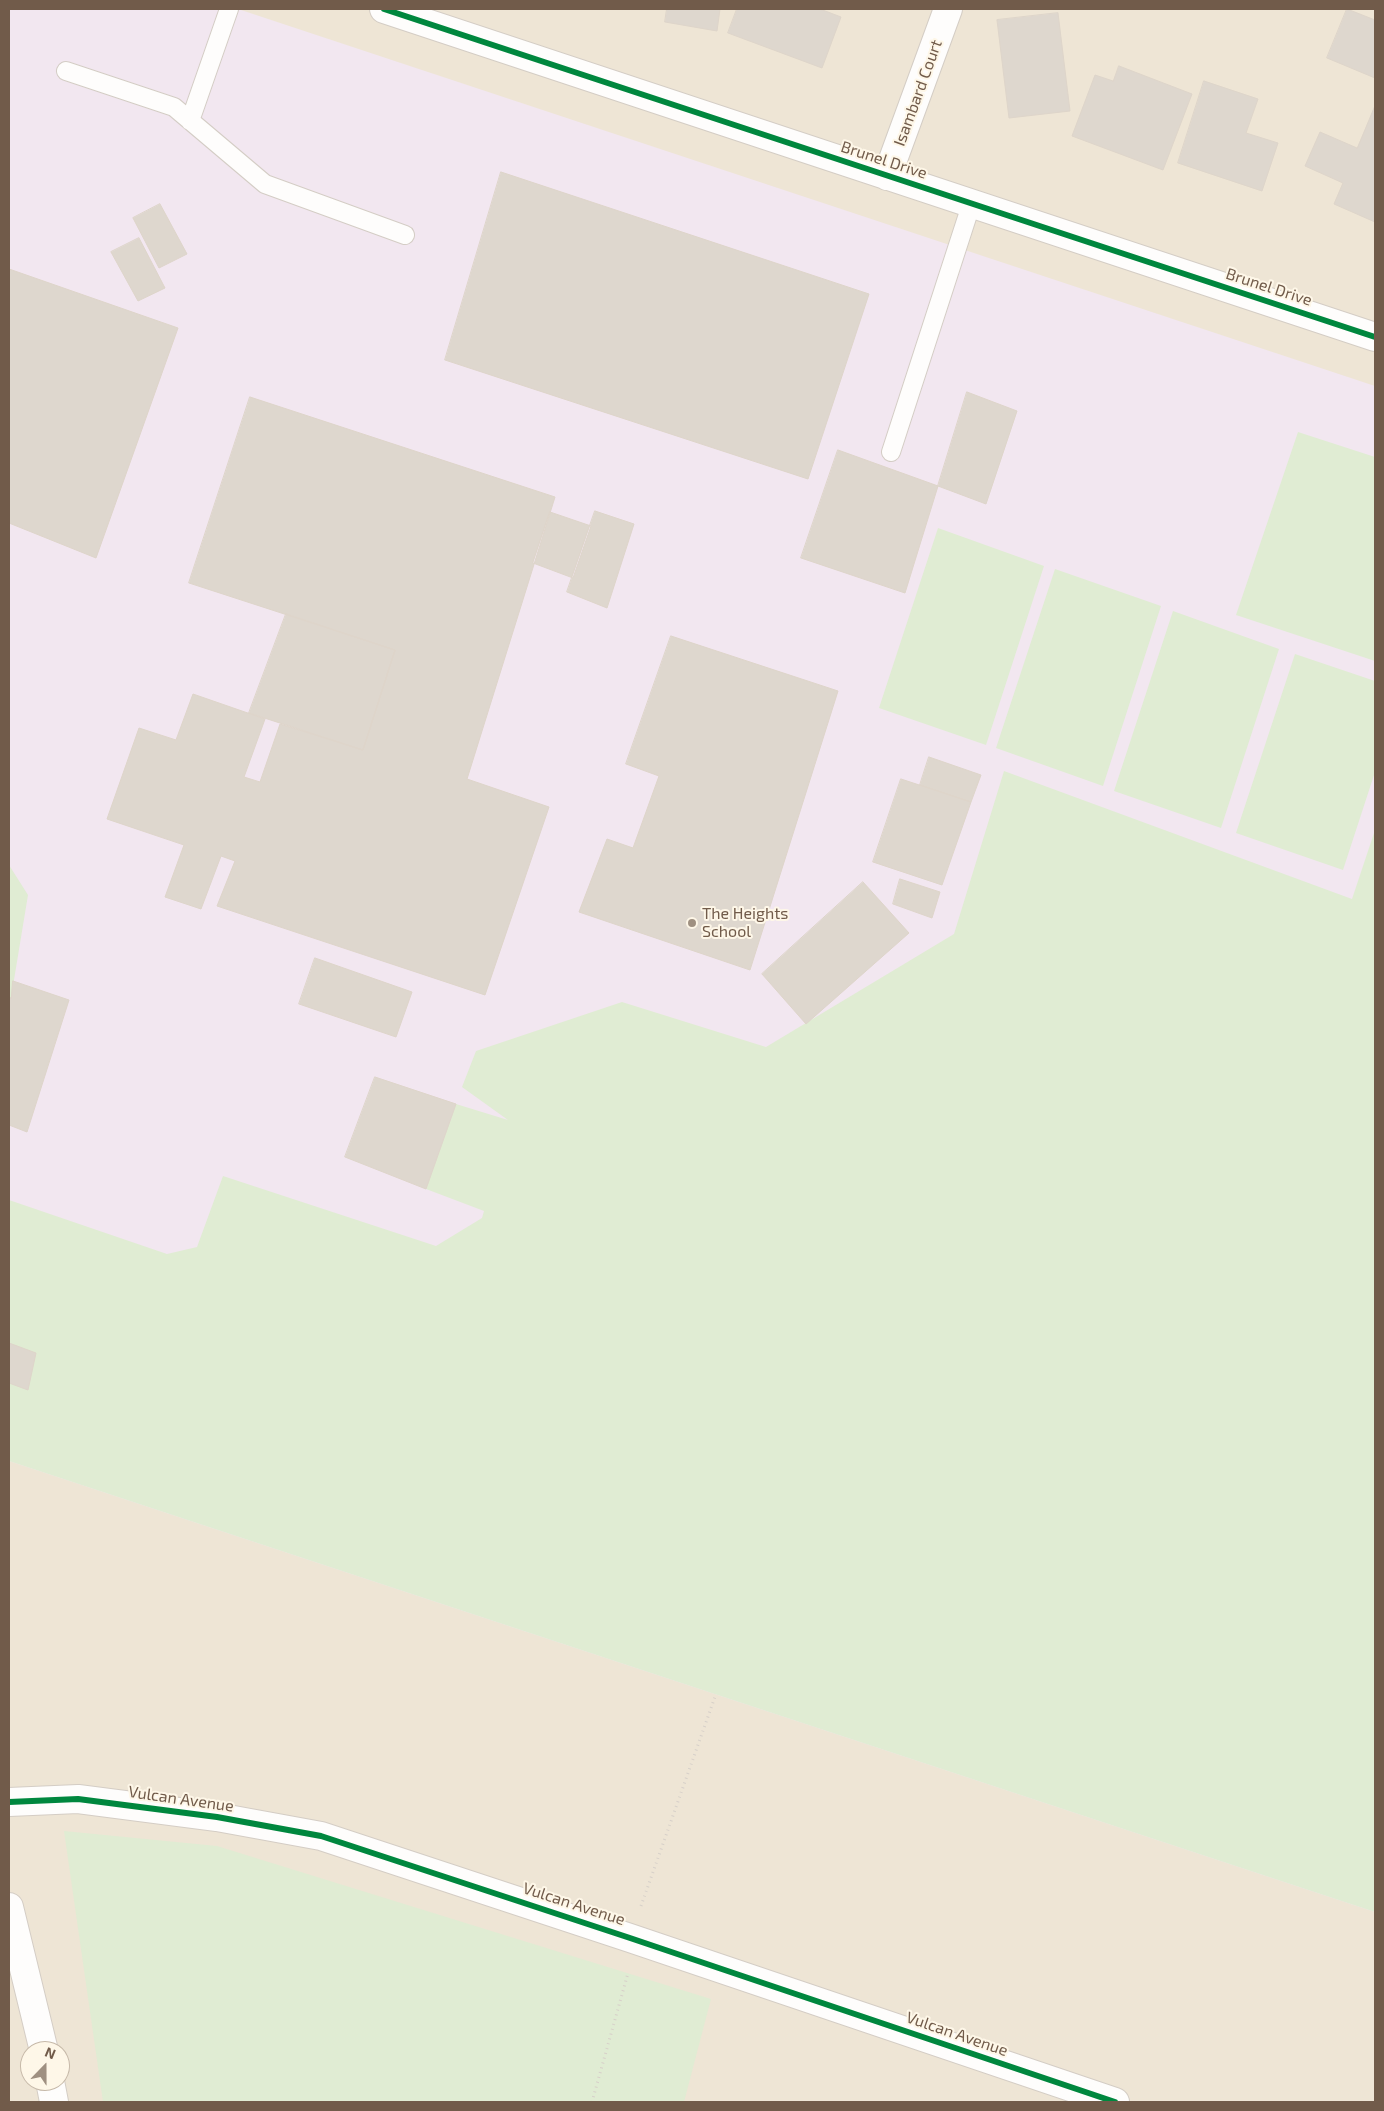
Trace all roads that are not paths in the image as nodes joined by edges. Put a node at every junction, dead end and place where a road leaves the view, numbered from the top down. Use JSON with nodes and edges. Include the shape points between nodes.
{"nodes":[{"id":1,"x":229,"y":9,"type":"edge"},
{"id":2,"x":384,"y":9,"type":"edge"},
{"id":3,"x":948,"y":9,"type":"edge"},
{"id":4,"x":439,"y":18,"type":"edge"},
{"id":5,"x":66,"y":71,"type":"dead end"},
{"id":6,"x":190,"y":121,"type":"junction"},
{"id":7,"x":887,"y":176,"type":"junction"},
{"id":8,"x":972,"y":202,"type":"junction"},
{"id":9,"x":405,"y":235,"type":"dead end"},
{"id":10,"x":1375,"y":337,"type":"edge"},
{"id":11,"x":891,"y":452,"type":"dead end"},
{"id":12,"x":9,"y":1802,"type":"edge"},
{"id":13,"x":9,"y":1907,"type":"edge"},
{"id":14,"x":42,"y":2041,"type":"edge"},
{"id":15,"x":1115,"y":2102,"type":"edge"}],
"edges":[{"from":1,"to":6,"type":"lane"},
{"from":2,"to":4,"type":"street","name":"Brunel Drive"},
{"from":3,"to":7,"type":"street","name":"Isambard Court"},
{"from":4,"to":7,"type":"street","name":"Brunel Drive"},
{"from":5,"to":6,"type":"lane","via":[[174,107]]},
{"from":6,"to":9,"type":"lane","via":[[265,184]]},
{"from":7,"to":8,"type":"street","name":"Brunel Drive"},
{"from":8,"to":10,"type":"street","name":"Brunel Drive"},
{"from":8,"to":11,"type":"lane"},
{"from":12,"to":15,"type":"street","name":"Vulcan Avenue","via":[[78,1799],[217,1816],[321,1836]]},
{"from":13,"to":14,"type":"street"}]}
